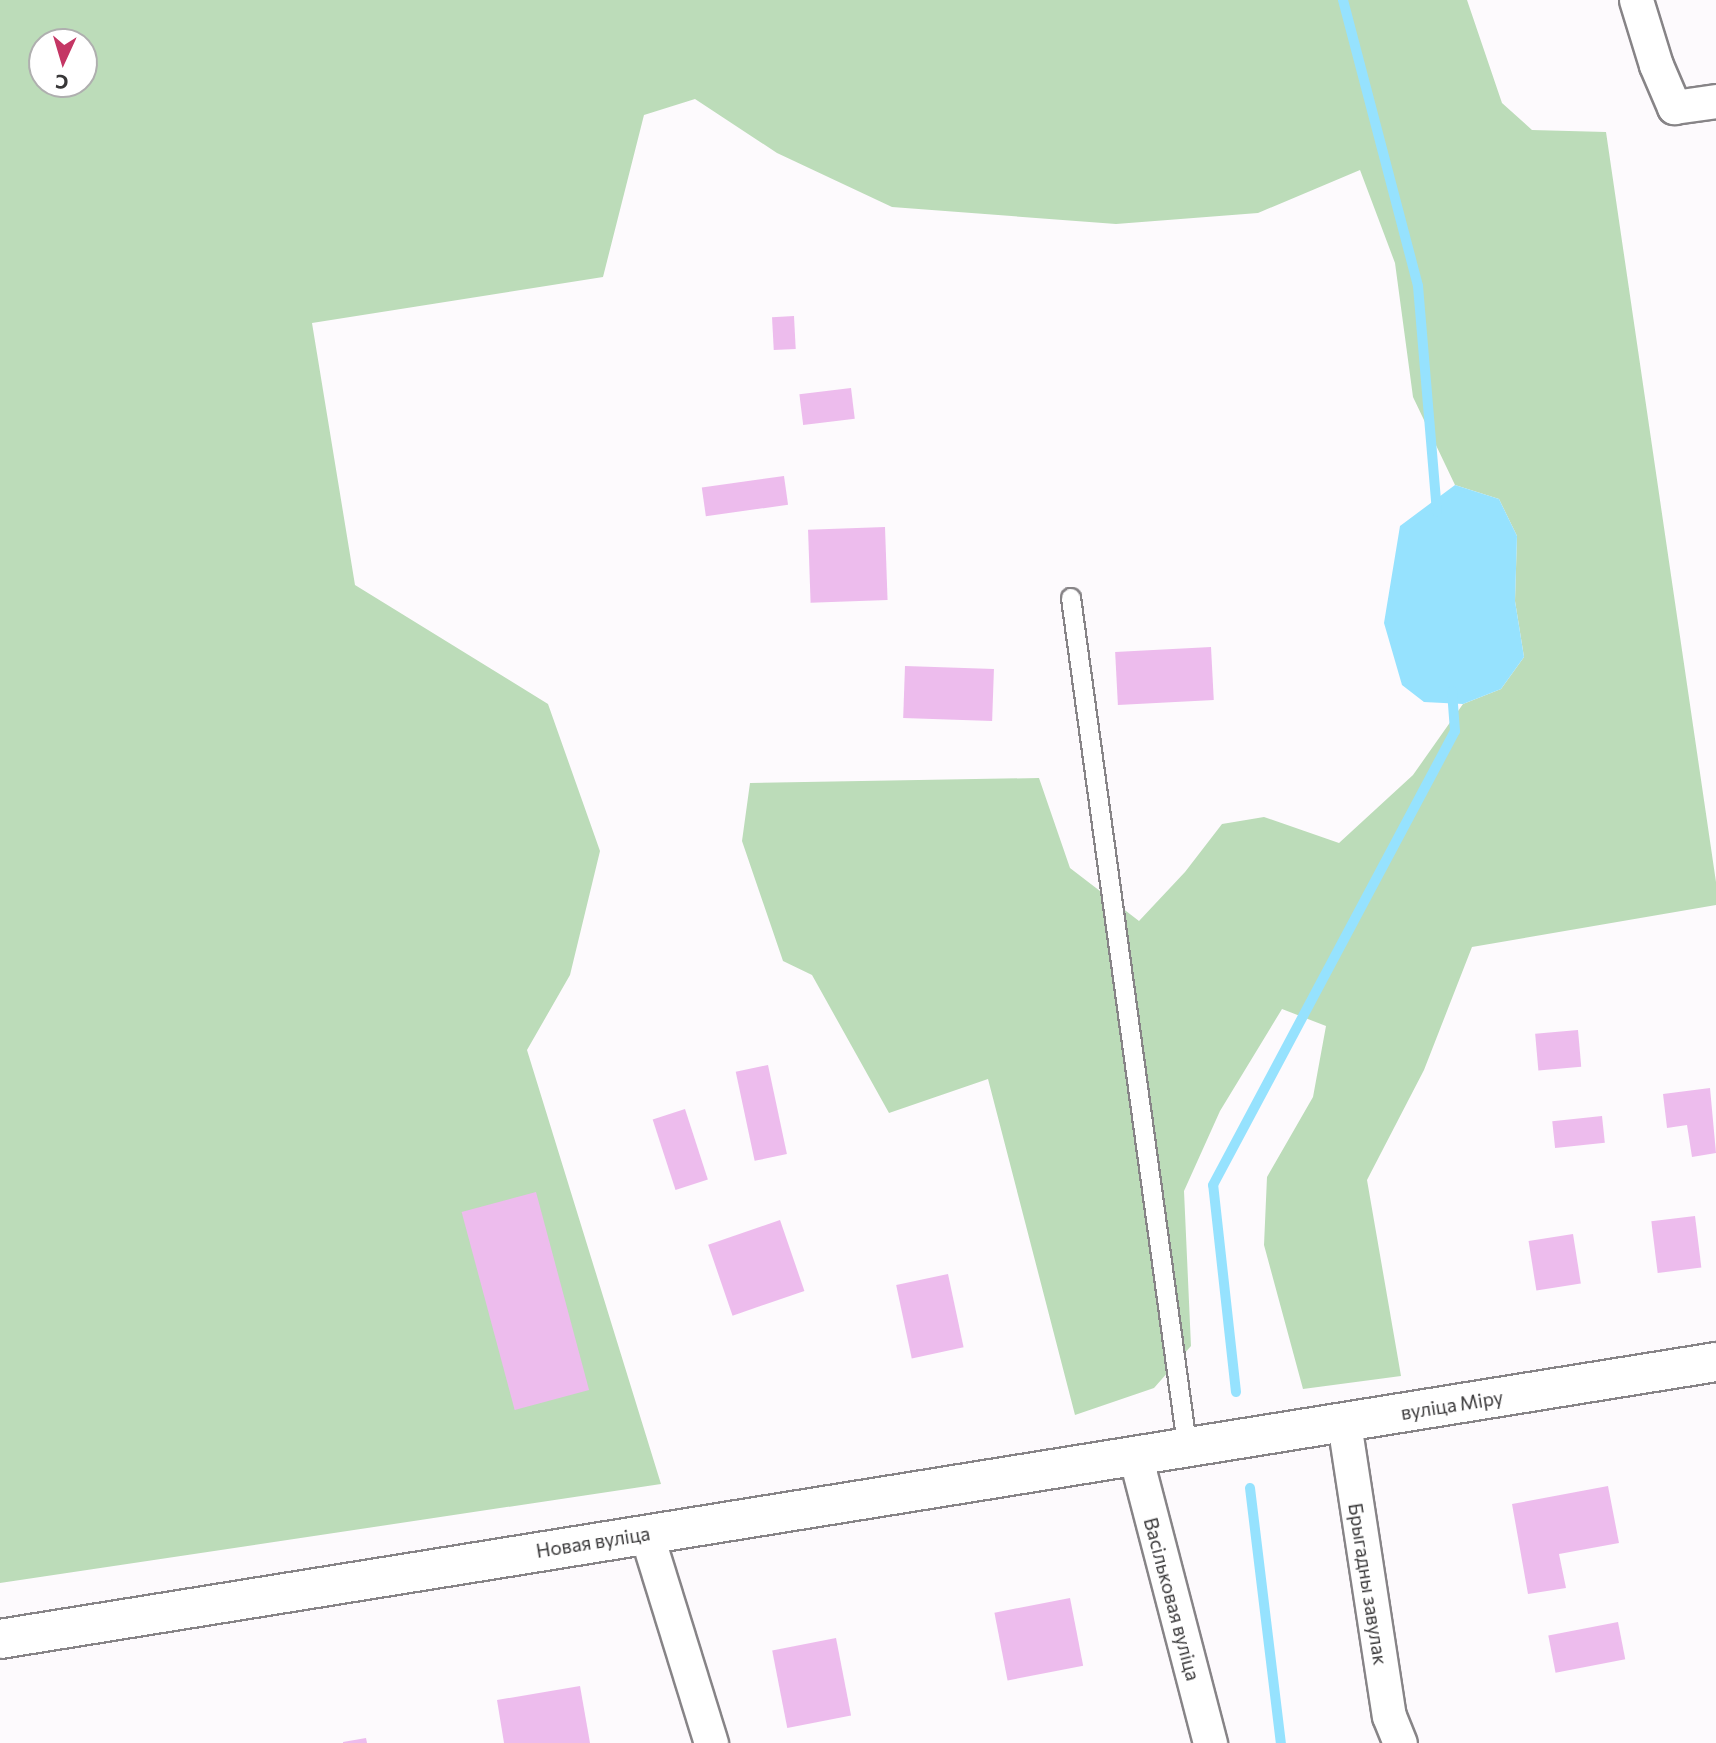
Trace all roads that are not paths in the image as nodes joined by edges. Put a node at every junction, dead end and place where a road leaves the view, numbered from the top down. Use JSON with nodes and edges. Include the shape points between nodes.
{"nodes":[{"id":1,"x":1636,"y":0,"type":"edge"},
{"id":2,"x":1716,"y":101,"type":"edge"},
{"id":3,"x":1071,"y":598,"type":"dead end"},
{"id":4,"x":1716,"y":1362,"type":"edge"},
{"id":5,"x":1344,"y":1423,"type":"junction"},
{"id":6,"x":1187,"y":1445,"type":"junction"},
{"id":7,"x":1135,"y":1455,"type":"junction"},
{"id":8,"x":646,"y":1533,"type":"junction"},
{"id":9,"x":0,"y":1639,"type":"edge"},
{"id":10,"x":711,"y":1743,"type":"edge"},
{"id":11,"x":1210,"y":1743,"type":"edge"},
{"id":12,"x":1400,"y":1743,"type":"edge"}],
"edges":[{"from":1,"to":2,"type":"street","via":[[1674,107]]},
{"from":3,"to":6,"type":"lane"},
{"from":4,"to":5,"type":"street","name":"вуліца Міру"},
{"from":5,"to":6,"type":"street","name":"вуліца Міру"},
{"from":5,"to":12,"type":"street","name":"Брыгадны завулак","via":[[1389,1716]]},
{"from":6,"to":7,"type":"street","name":"Новая вуліца"},
{"from":7,"to":8,"type":"street","name":"Новая вуліца"},
{"from":7,"to":11,"type":"street","name":"Васільковая вуліца"},
{"from":8,"to":9,"type":"street","name":"Новая вуліца"},
{"from":8,"to":10,"type":"street"}]}
